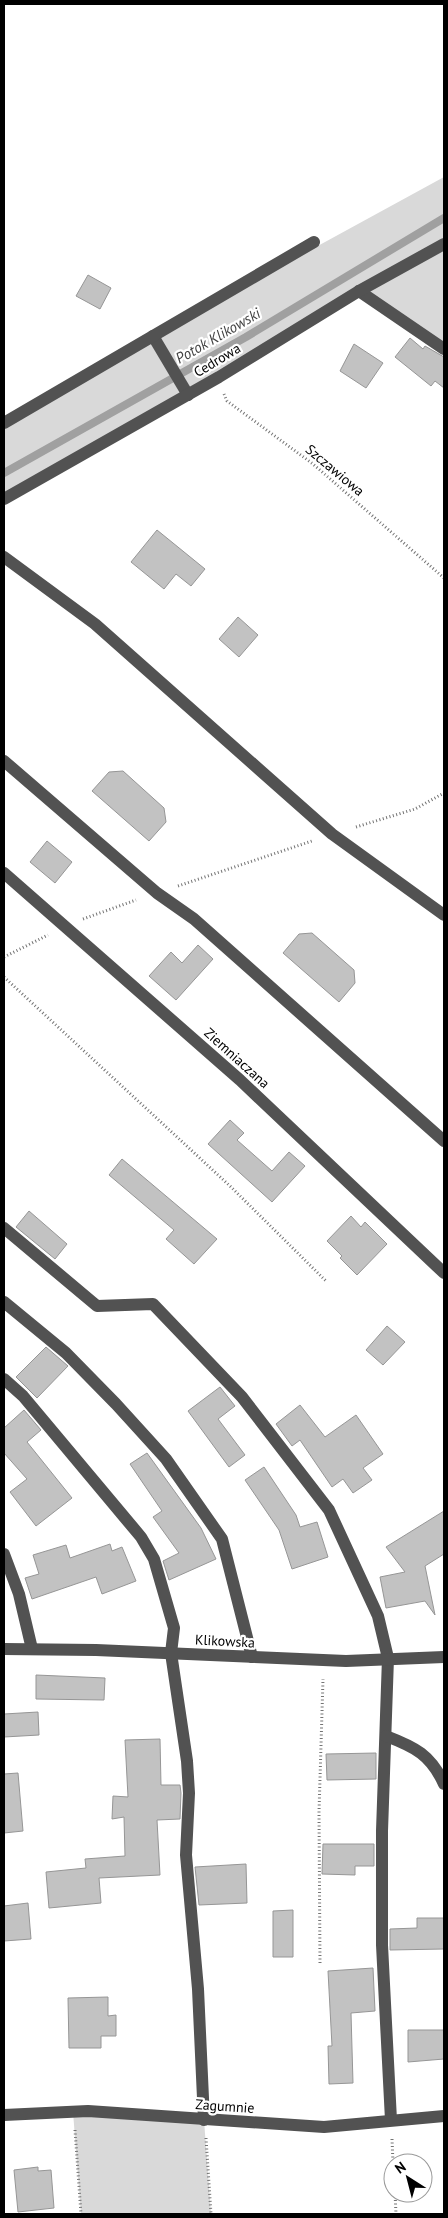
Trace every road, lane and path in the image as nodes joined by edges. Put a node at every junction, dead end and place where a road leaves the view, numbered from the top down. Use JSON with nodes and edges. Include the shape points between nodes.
{"nodes":[{"id":1,"x":314,"y":242,"type":"dead end"},
{"id":2,"x":444,"y":244,"type":"edge"},
{"id":3,"x":359,"y":291,"type":"junction"},
{"id":4,"x":153,"y":336,"type":"junction"},
{"id":5,"x":444,"y":349,"type":"edge"},
{"id":6,"x":219,"y":376,"type":"junction"},
{"id":7,"x":188,"y":395,"type":"junction"},
{"id":8,"x":4,"y":423,"type":"edge"},
{"id":9,"x":4,"y":499,"type":"edge"},
{"id":10,"x":4,"y":557,"type":"edge"},
{"id":11,"x":444,"y":578,"type":"edge"},
{"id":12,"x":4,"y":761,"type":"edge"},
{"id":13,"x":444,"y":793,"type":"edge"},
{"id":14,"x":332,"y":834,"type":"junction"},
{"id":15,"x":4,"y":873,"type":"edge"},
{"id":16,"x":157,"y":893,"type":"junction"},
{"id":17,"x":444,"y":915,"type":"edge"},
{"id":18,"x":65,"y":926,"type":"junction"},
{"id":19,"x":4,"y":957,"type":"edge"},
{"id":20,"x":4,"y":977,"type":"edge"},
{"id":21,"x":444,"y":1142,"type":"edge"},
{"id":22,"x":4,"y":1228,"type":"edge"},
{"id":23,"x":444,"y":1273,"type":"edge"},
{"id":24,"x":327,"y":1282,"type":"dead end"},
{"id":25,"x":4,"y":1302,"type":"edge"},
{"id":26,"x":4,"y":1379,"type":"edge"},
{"id":27,"x":4,"y":1554,"type":"edge"},
{"id":28,"x":4,"y":1649,"type":"edge"},
{"id":29,"x":32,"y":1649,"type":"junction"},
{"id":30,"x":171,"y":1653,"type":"junction"},
{"id":31,"x":252,"y":1657,"type":"junction"},
{"id":32,"x":444,"y":1657,"type":"edge"},
{"id":33,"x":388,"y":1658,"type":"junction"},
{"id":34,"x":324,"y":1660,"type":"junction"},
{"id":35,"x":386,"y":1736,"type":"junction"},
{"id":36,"x":444,"y":1784,"type":"edge"},
{"id":37,"x":320,"y":1963,"type":"dead end"},
{"id":38,"x":74,"y":2112,"type":"junction"},
{"id":39,"x":4,"y":2115,"type":"edge"},
{"id":40,"x":444,"y":2116,"type":"edge"},
{"id":41,"x":204,"y":2120,"type":"junction"},
{"id":42,"x":391,"y":2120,"type":"junction"},
{"id":43,"x":81,"y":2214,"type":"edge"},
{"id":44,"x":211,"y":2214,"type":"edge"}],
"edges":[{"from":1,"to":4,"type":"street"},
{"from":2,"to":3,"type":"street","name":"Cedrowa"},
{"from":3,"to":5,"type":"street"},
{"from":3,"to":6,"type":"street","name":"Cedrowa"},
{"from":4,"to":7,"type":"street"},
{"from":4,"to":8,"type":"street"},
{"from":6,"to":7,"type":"street","name":"Cedrowa"},
{"from":6,"to":11,"type":"path","name":"Szczawiowa","via":[[226,402],[313,464]]},
{"from":7,"to":9,"type":"street","name":"Cedrowa"},
{"from":10,"to":14,"type":"street","via":[[95,624]]},
{"from":12,"to":16,"type":"street"},
{"from":13,"to":14,"type":"path","via":[[415,809]]},
{"from":14,"to":16,"type":"path"},
{"from":14,"to":17,"type":"street"},
{"from":15,"to":18,"type":"street","name":"Ziemniaczana"},
{"from":16,"to":18,"type":"path"},
{"from":16,"to":21,"type":"street","via":[[194,919]]},
{"from":18,"to":19,"type":"path"},
{"from":18,"to":23,"type":"street","name":"Ziemniaczana","via":[[240,1080]]},
{"from":20,"to":24,"type":"path","via":[[230,1186]]},
{"from":22,"to":33,"type":"street","via":[[97,1306],[153,1304],[242,1397],[329,1510],[378,1616]]},
{"from":25,"to":31,"type":"street","via":[[66,1353],[116,1404],[166,1459],[222,1539]]},
{"from":26,"to":30,"type":"street","via":[[23,1396],[141,1538],[154,1559],[174,1628]]},
{"from":27,"to":29,"type":"street","via":[[19,1594]]},
{"from":28,"to":29,"type":"street","name":"Klikowska"},
{"from":29,"to":30,"type":"street","name":"Klikowska"},
{"from":30,"to":31,"type":"street","name":"Klikowska"},
{"from":30,"to":41,"type":"street","via":[[187,1761],[186,1855],[198,1989]]},
{"from":31,"to":34,"type":"street","name":"Klikowska"},
{"from":32,"to":33,"type":"street","name":"Klikowska"},
{"from":33,"to":34,"type":"street","name":"Klikowska"},
{"from":33,"to":35,"type":"street"},
{"from":34,"to":37,"type":"path","via":[[319,1812]]},
{"from":35,"to":36,"type":"street","via":[[423,1754],[437,1768]]},
{"from":35,"to":42,"type":"street","via":[[382,1945]]},
{"from":38,"to":39,"type":"street","name":"Zagumnie"},
{"from":38,"to":41,"type":"street","name":"Zagumnie"},
{"from":38,"to":43,"type":"path"},
{"from":40,"to":42,"type":"street","name":"Zagumnie"},
{"from":41,"to":42,"type":"street","name":"Zagumnie","via":[[324,2127]]},
{"from":41,"to":44,"type":"path"}]}
